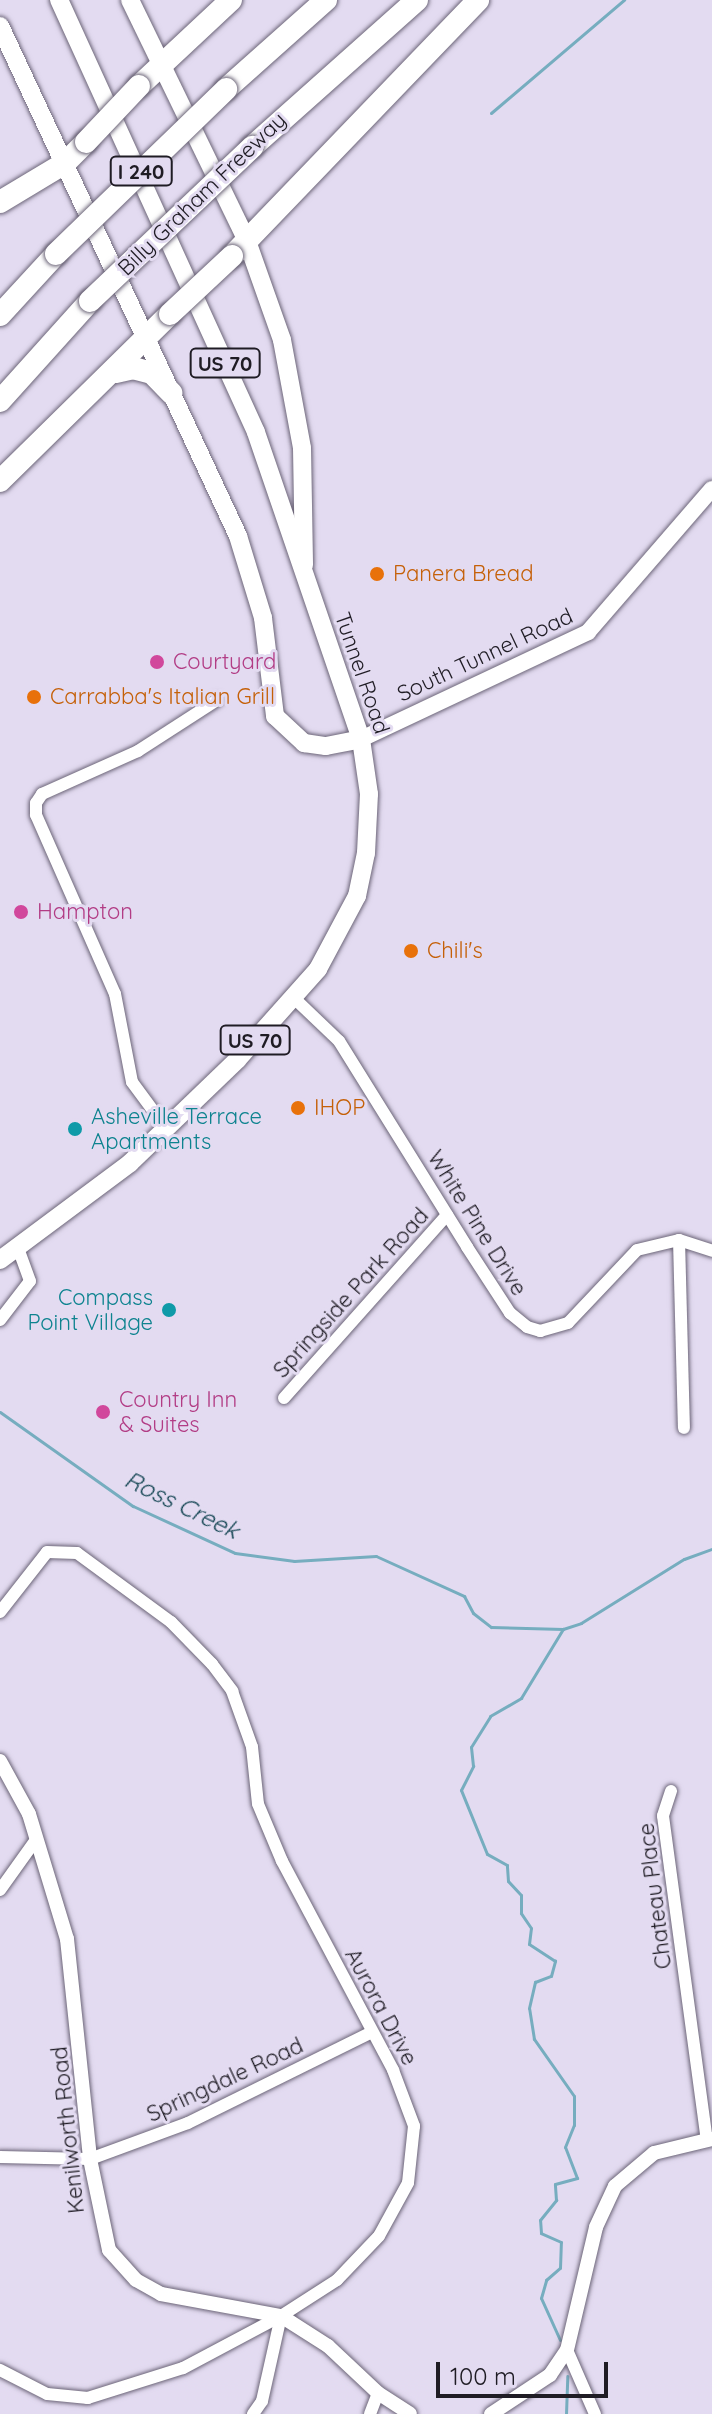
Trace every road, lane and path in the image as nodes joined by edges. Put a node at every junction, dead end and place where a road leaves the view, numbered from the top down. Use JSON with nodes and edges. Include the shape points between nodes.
{"nodes":[{"id":1,"x":59,"y":0,"type":"edge"},
{"id":2,"x":130,"y":0,"type":"edge"},
{"id":3,"x":231,"y":0,"type":"edge"},
{"id":4,"x":326,"y":0,"type":"edge"},
{"id":5,"x":417,"y":0,"type":"edge"},
{"id":6,"x":478,"y":0,"type":"edge"},
{"id":7,"x":0,"y":26,"type":"edge"},
{"id":8,"x":162,"y":61,"type":"junction"},
{"id":9,"x":65,"y":163,"type":"junction"},
{"id":10,"x":0,"y":202,"type":"edge"},
{"id":11,"x":240,"y":248,"type":"junction"},
{"id":12,"x":0,"y":315,"type":"edge"},
{"id":13,"x":148,"y":337,"type":"junction"},
{"id":14,"x":116,"y":372,"type":"junction"},
{"id":15,"x":171,"y":393,"type":"junction"},
{"id":16,"x":0,"y":401,"type":"edge"},
{"id":17,"x":0,"y":481,"type":"edge"},
{"id":18,"x":712,"y":489,"type":"edge"},
{"id":19,"x":304,"y":576,"type":"junction"},
{"id":20,"x":217,"y":700,"type":"dead end"},
{"id":21,"x":361,"y":739,"type":"junction"},
{"id":22,"x":294,"y":998,"type":"junction"},
{"id":23,"x":166,"y":1128,"type":"junction"},
{"id":24,"x":447,"y":1215,"type":"junction"},
{"id":25,"x":679,"y":1240,"type":"junction"},
{"id":26,"x":19,"y":1250,"type":"junction"},
{"id":27,"x":712,"y":1251,"type":"edge"},
{"id":28,"x":0,"y":1260,"type":"edge"},
{"id":29,"x":0,"y":1320,"type":"edge"},
{"id":30,"x":284,"y":1398,"type":"dead end"},
{"id":31,"x":684,"y":1428,"type":"dead end"},
{"id":32,"x":0,"y":1612,"type":"edge"},
{"id":33,"x":0,"y":1761,"type":"edge"},
{"id":34,"x":671,"y":1791,"type":"dead end"},
{"id":35,"x":35,"y":1841,"type":"junction"},
{"id":36,"x":0,"y":1890,"type":"edge"},
{"id":37,"x":370,"y":2033,"type":"junction"},
{"id":38,"x":710,"y":2139,"type":"edge"},
{"id":39,"x":0,"y":2157,"type":"edge"},
{"id":40,"x":90,"y":2159,"type":"junction"},
{"id":41,"x":281,"y":2316,"type":"junction"},
{"id":42,"x":567,"y":2350,"type":"junction"},
{"id":43,"x":0,"y":2370,"type":"edge"},
{"id":44,"x":378,"y":2393,"type":"junction"},
{"id":45,"x":253,"y":2414,"type":"edge"},
{"id":46,"x":370,"y":2414,"type":"edge"},
{"id":47,"x":410,"y":2414,"type":"edge"},
{"id":48,"x":491,"y":2414,"type":"edge"},
{"id":49,"x":595,"y":2414,"type":"edge"}],
"edges":[{"from":1,"to":19,"type":"main road","name":"Tunnel Road","number":"US 70","via":[[256,432]]},
{"from":2,"to":8,"type":"main road"},
{"from":3,"to":8,"type":"highway"},
{"from":4,"to":12,"type":"highway","number":"I 240","bridge":true,"via":[[226,89]]},
{"from":5,"to":16,"type":"highway","name":"Billy Graham Freeway","number":"I 240","bridge":true,"via":[[90,301]]},
{"from":6,"to":11,"type":"highway"},
{"from":7,"to":9,"type":"main road"},
{"from":8,"to":9,"type":"highway","bridge":true},
{"from":8,"to":11,"type":"main road"},
{"from":9,"to":10,"type":"highway"},
{"from":9,"to":13,"type":"main road"},
{"from":11,"to":13,"type":"highway","bridge":true},
{"from":11,"to":19,"type":"main road","via":[[295,392],[305,486]]},
{"from":13,"to":14,"type":"highway"},
{"from":13,"to":15,"type":"main road"},
{"from":14,"to":15,"type":"highway","via":[[133,368],[152,373]]},
{"from":14,"to":17,"type":"highway"},
{"from":15,"to":21,"type":"main road","via":[[256,587],[275,716],[304,743],[326,746]]},
{"from":18,"to":21,"type":"main road","name":"South Tunnel Road","via":[[588,632]]},
{"from":19,"to":21,"type":"main road","name":"Tunnel Road","number":"US 70"},
{"from":20,"to":23,"type":"street","via":[[138,751],[42,794],[36,803],[36,815],[115,994],[132,1082]]},
{"from":21,"to":22,"type":"main road","name":"Tunnel Road","number":"US 70","via":[[369,794],[364,870],[350,914]]},
{"from":22,"to":23,"type":"main road","name":"Tunnel Road","number":"US 70"},
{"from":22,"to":24,"type":"street","name":"White Pine Drive","via":[[339,1041]]},
{"from":23,"to":26,"type":"main road","name":"Tunnel Road","number":"US 70","via":[[94,1193]]},
{"from":24,"to":25,"type":"street","name":"White Pine Drive","via":[[510,1313],[540,1331],[568,1323],[637,1250]]},
{"from":24,"to":30,"type":"street","name":"Springside Park Road"},
{"from":25,"to":27,"type":"street"},
{"from":25,"to":31,"type":"street"},
{"from":26,"to":28,"type":"main road","name":"Tunnel Road","number":"US 70"},
{"from":26,"to":29,"type":"street","via":[[30,1281]]},
{"from":32,"to":37,"type":"street","name":"Aurora Drive","via":[[47,1552],[77,1553],[171,1622],[212,1664],[232,1691],[252,1747],[258,1804],[282,1861]]},
{"from":33,"to":35,"type":"street","name":"Kenilworth Road","via":[[29,1814]]},
{"from":34,"to":38,"type":"street","name":"Chateau Place","via":[[663,1816]]},
{"from":35,"to":36,"type":"street"},
{"from":35,"to":40,"type":"street","name":"Kenilworth Road","via":[[67,1939]]},
{"from":37,"to":40,"type":"street","name":"Springdale Road","via":[[188,2123]]},
{"from":37,"to":41,"type":"street","name":"Aurora Drive","via":[[393,2070],[414,2126],[408,2183],[379,2236],[347,2269]]},
{"from":38,"to":42,"type":"street","via":[[654,2153],[610,2193],[591,2247]]},
{"from":39,"to":40,"type":"street","name":"Springdale Road"},
{"from":40,"to":41,"type":"street","name":"Kenilworth Road","via":[[109,2250],[136,2280],[187,2301]]},
{"from":41,"to":43,"type":"street","name":"Aurora Drive","via":[[183,2368],[88,2398],[47,2394]]},
{"from":41,"to":44,"type":"street","name":"Kenilworth Road","via":[[328,2346]]},
{"from":41,"to":45,"type":"street","via":[[262,2401]]},
{"from":42,"to":48,"type":"street","via":[[550,2375]]},
{"from":42,"to":49,"type":"street"},
{"from":44,"to":46,"type":"street"},
{"from":44,"to":47,"type":"street","name":"Kenilworth Road"}]}
